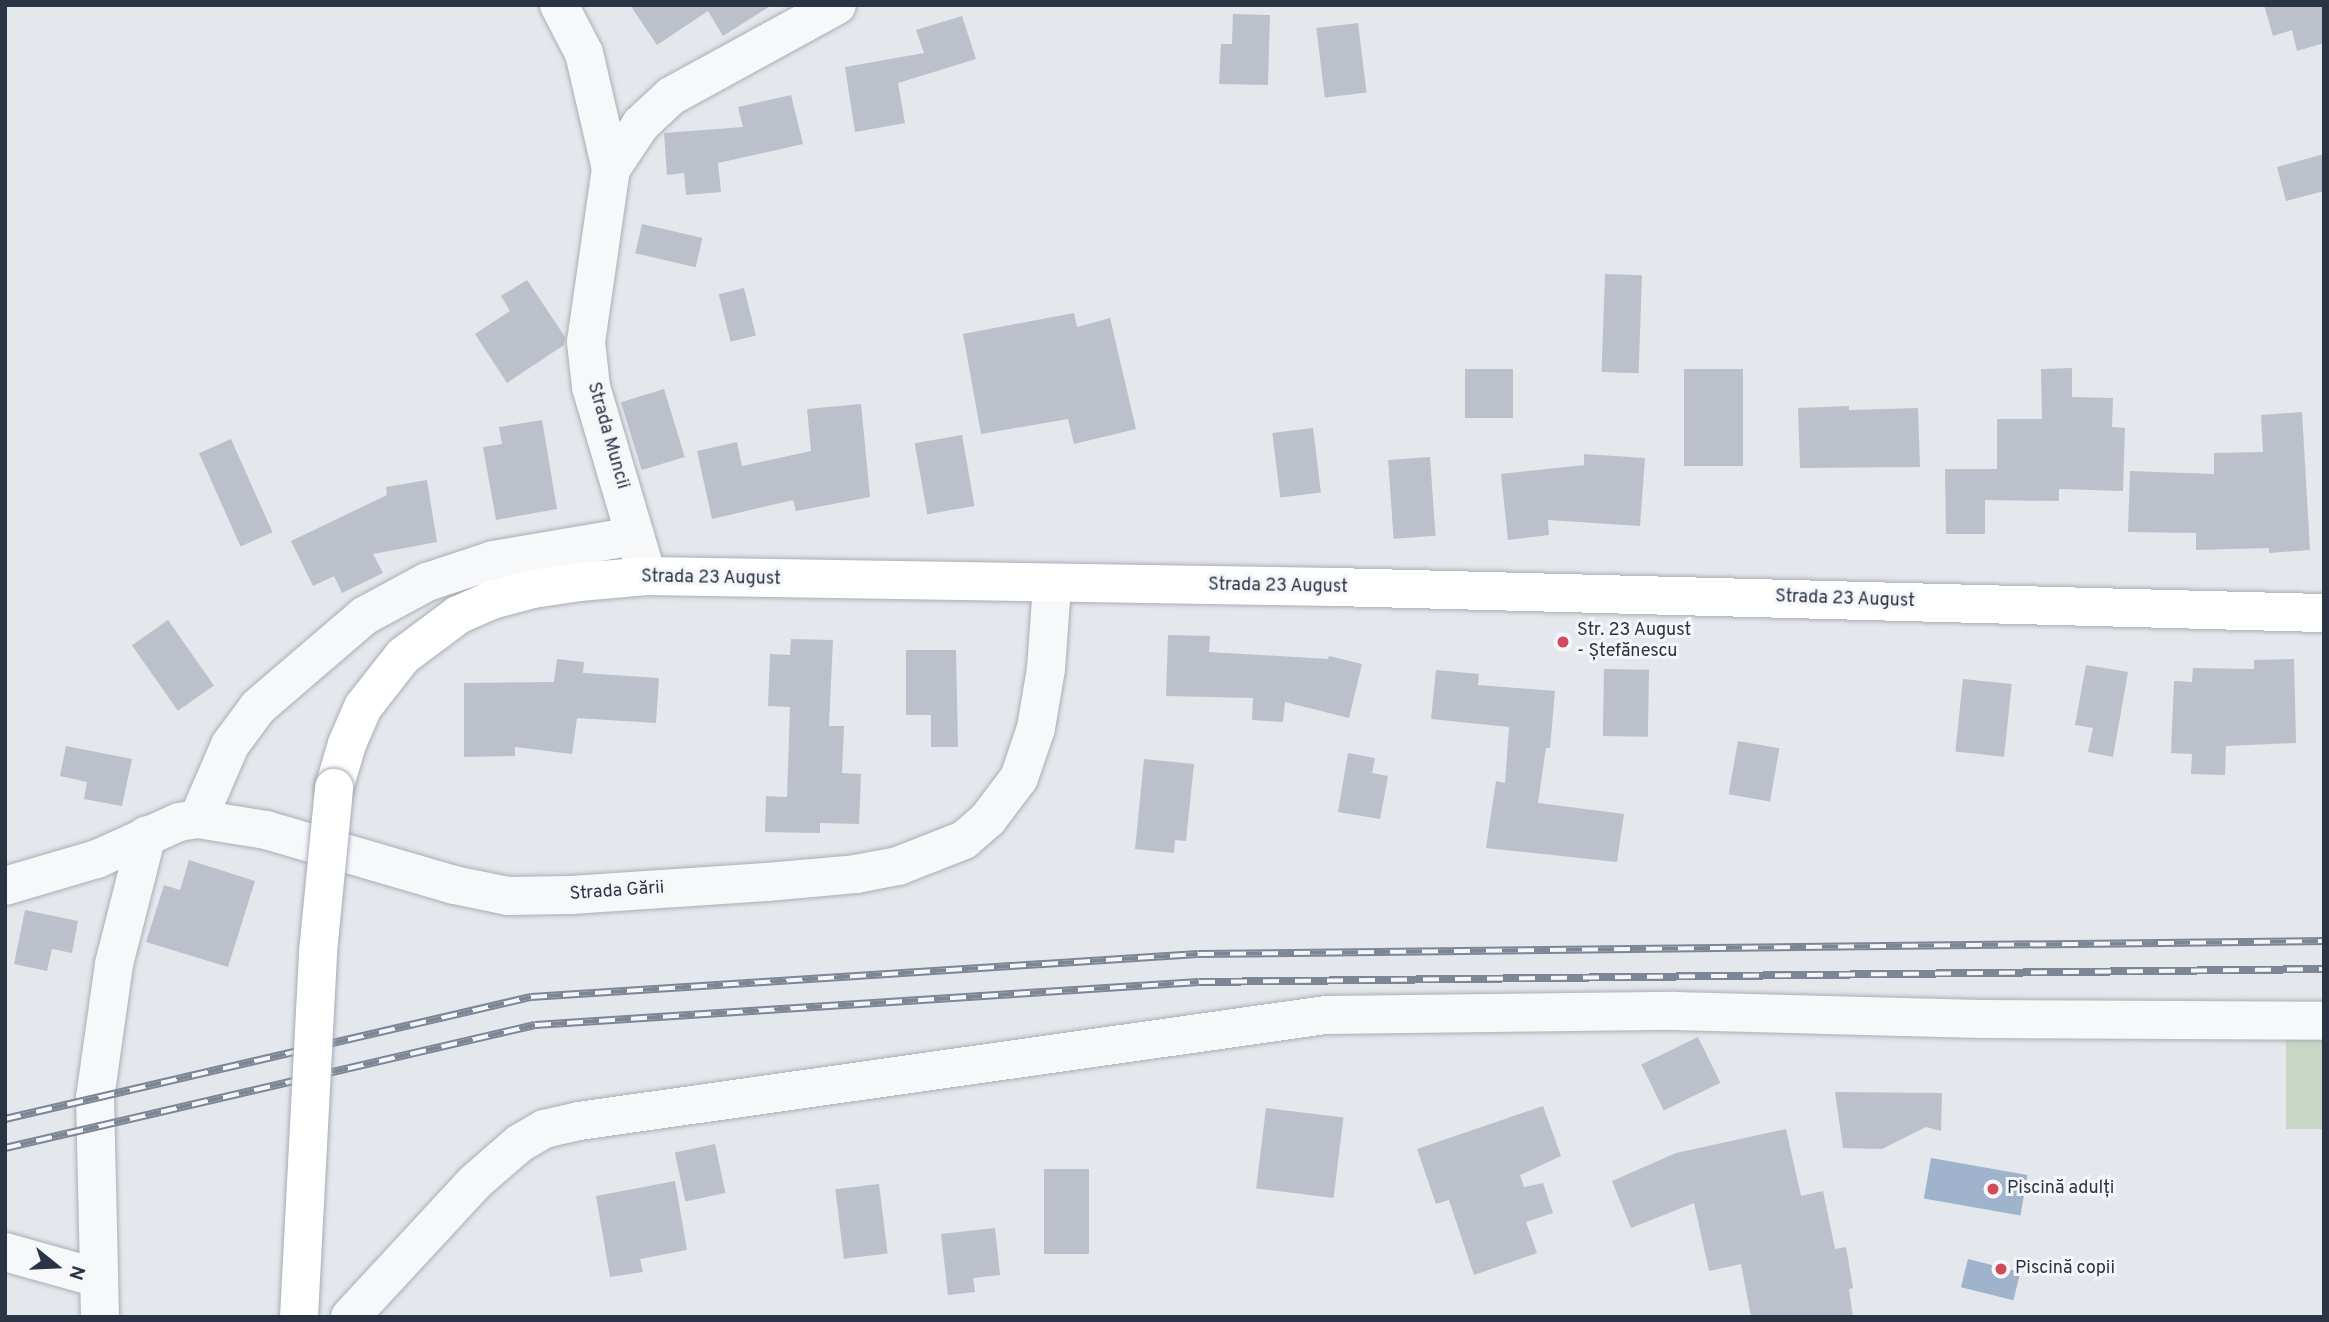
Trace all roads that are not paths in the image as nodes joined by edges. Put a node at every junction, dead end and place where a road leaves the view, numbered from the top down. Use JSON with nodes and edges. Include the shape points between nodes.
{"nodes":[{"id":1,"x":559,"y":5,"type":"edge"},
{"id":2,"x":837,"y":5,"type":"edge"},
{"id":3,"x":611,"y":169,"type":"junction"},
{"id":4,"x":635,"y":536,"type":"junction"},
{"id":5,"x":648,"y":576,"type":"junction"},
{"id":6,"x":1052,"y":585,"type":"junction"},
{"id":7,"x":2324,"y":613,"type":"edge"},
{"id":8,"x":198,"y":819,"type":"junction"},
{"id":9,"x":147,"y":835,"type":"junction"},
{"id":10,"x":5,"y":886,"type":"edge"},
{"id":11,"x":2324,"y":1021,"type":"edge"},
{"id":12,"x":5,"y":1252,"type":"edge"},
{"id":13,"x":98,"y":1278,"type":"junction"},
{"id":14,"x":100,"y":1317,"type":"edge"},
{"id":15,"x":299,"y":1317,"type":"edge"},
{"id":16,"x":350,"y":1317,"type":"edge"}],
"edges":[{"from":1,"to":3,"type":"street","name":"Strada Muncii","via":[[584,53]]},
{"from":2,"to":3,"type":"street","name":"Strada Muncii","via":[[671,96],[641,124]]},
{"from":3,"to":4,"type":"street","name":"Strada Muncii","via":[[586,342],[591,387]]},
{"from":4,"to":5,"type":"street","name":"Strada Muncii"},
{"from":4,"to":8,"type":"street","via":[[493,560],[427,582],[364,616],[258,707],[230,745]]},
{"from":5,"to":6,"type":"main road","name":"Strada 23 August"},
{"from":5,"to":15,"type":"main road","name":"Strada 23 August","bridge":true,"via":[[523,592],[480,605],[427,636],[382,679],[363,707],[334,788],[318,952]]},
{"from":6,"to":7,"type":"main road","name":"Strada 23 August","via":[[1335,587]]},
{"from":6,"to":8,"type":"street","name":"Strada Gării","via":[[1046,670],[1036,728],[1019,778],[988,819],[964,840],[898,866],[767,882],[508,896],[266,831]]},
{"from":8,"to":9,"type":"street","name":"Strada Gării"},
{"from":9,"to":10,"type":"street","name":"Strada Gării","via":[[97,859]]},
{"from":9,"to":13,"type":"street","via":[[114,964],[95,1098]]},
{"from":11,"to":16,"type":"street","via":[[1675,1011],[1326,1014],[579,1121],[544,1129],[520,1143],[475,1182]]},
{"from":12,"to":13,"type":"street"},
{"from":13,"to":14,"type":"street"}]}
